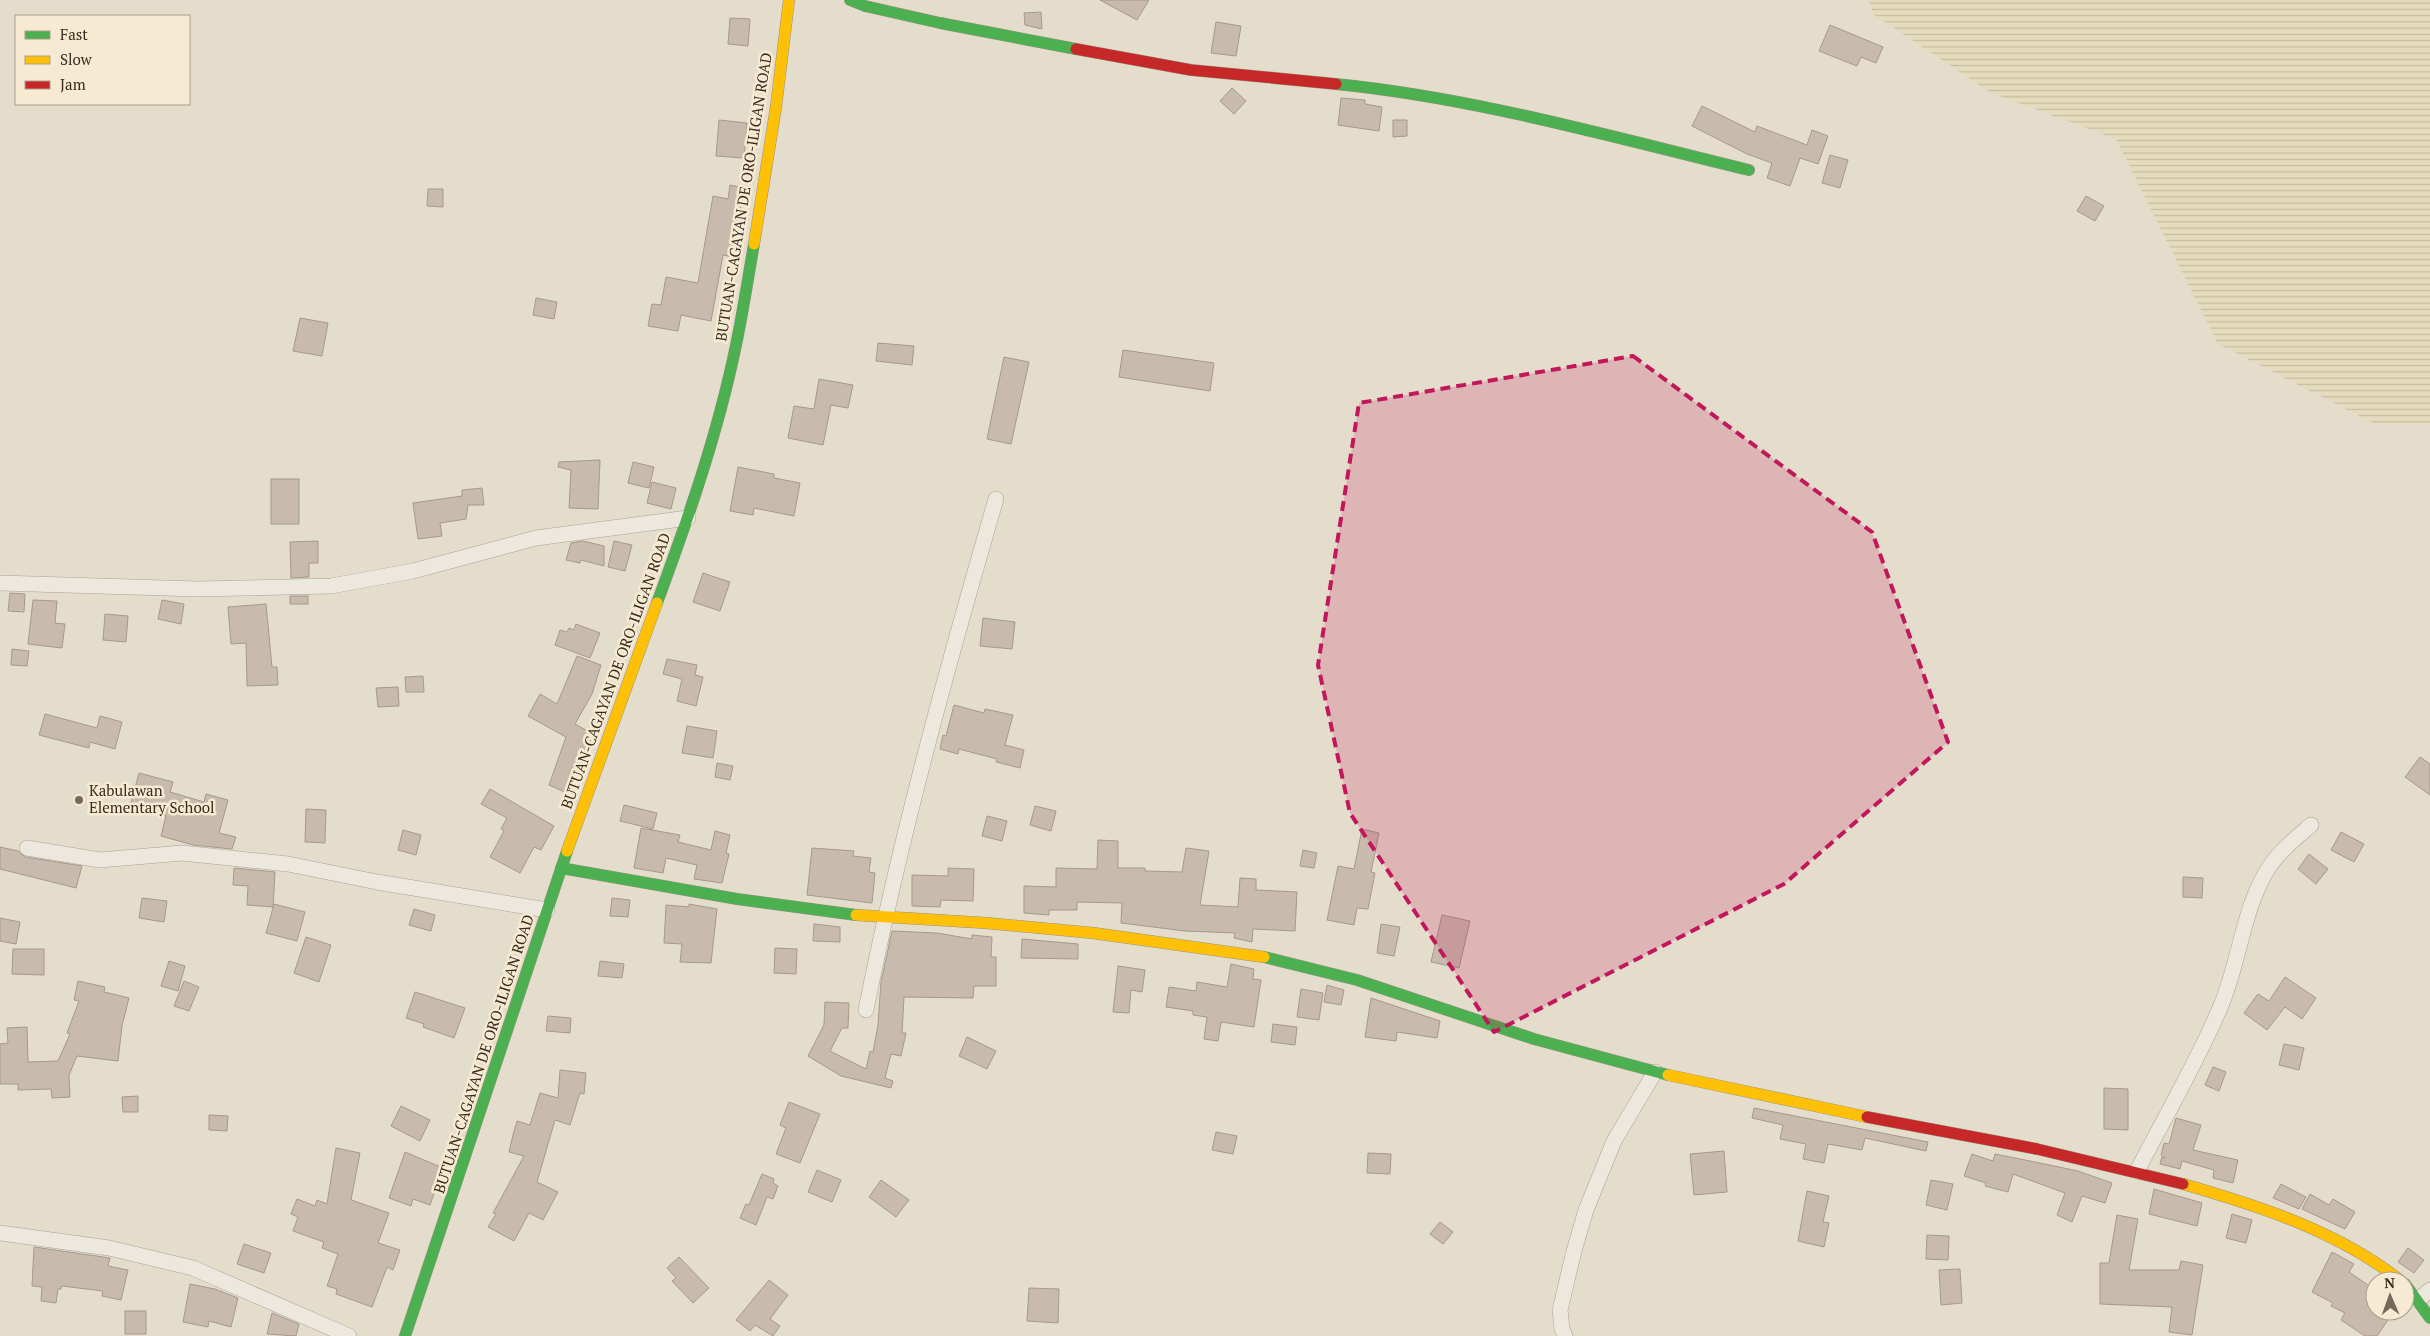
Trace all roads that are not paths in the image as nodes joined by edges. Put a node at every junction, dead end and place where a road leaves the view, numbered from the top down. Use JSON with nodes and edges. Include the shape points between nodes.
{"nodes":[{"id":1,"x":789,"y":0,"type":"edge"},
{"id":2,"x":850,"y":0,"type":"edge"},
{"id":3,"x":1749,"y":170,"type":"dead end"},
{"id":4,"x":996,"y":499,"type":"dead end"},
{"id":5,"x":688,"y":518,"type":"junction"},
{"id":6,"x":0,"y":583,"type":"edge"},
{"id":7,"x":2310,"y":825,"type":"dead end"},
{"id":8,"x":26,"y":848,"type":"dead end"},
{"id":9,"x":561,"y":868,"type":"junction"},
{"id":10,"x":547,"y":910,"type":"junction"},
{"id":11,"x":885,"y":917,"type":"junction"},
{"id":12,"x":866,"y":1010,"type":"dead end"},
{"id":13,"x":1655,"y":1072,"type":"junction"},
{"id":14,"x":2137,"y":1171,"type":"junction"},
{"id":15,"x":0,"y":1233,"type":"edge"},
{"id":16,"x":2390,"y":1271,"type":"edge"},
{"id":17,"x":2430,"y":1290,"type":"edge"},
{"id":18,"x":2415,"y":1296,"type":"edge"},
{"id":19,"x":2418,"y":1300,"type":"junction"},
{"id":20,"x":2430,"y":1318,"type":"edge"},
{"id":21,"x":349,"y":1336,"type":"edge"},
{"id":22,"x":405,"y":1336,"type":"edge"},
{"id":23,"x":1565,"y":1336,"type":"edge"}],
"edges":[{"from":1,"to":5,"type":"main road","name":"BUTUAN-CAGAYAN DE ORO-ILIGAN ROAD","via":[[776,107],[736,346]]},
{"from":2,"to":3,"type":"main road","via":[[940,24],[1191,70],[1376,88],[1482,105]]},
{"from":4,"to":11,"type":"street","via":[[954,646]]},
{"from":5,"to":6,"type":"street","via":[[536,538],[412,572],[331,586],[198,589]]},
{"from":5,"to":9,"type":"main road","name":"BUTUAN-CAGAYAN DE ORO-ILIGAN ROAD"},
{"from":7,"to":14,"type":"street","via":[[2280,854],[2255,895],[2230,986],[2218,1015]]},
{"from":8,"to":10,"type":"street","via":[[100,860],[182,853],[288,864]]},
{"from":9,"to":10,"type":"main road","name":"BUTUAN-CAGAYAN DE ORO-ILIGAN ROAD"},
{"from":9,"to":11,"type":"main road","via":[[842,914]]},
{"from":10,"to":22,"type":"main road","name":"BUTUAN-CAGAYAN DE ORO-ILIGAN ROAD"},
{"from":11,"to":12,"type":"street"},
{"from":11,"to":13,"type":"main road","via":[[1011,925],[1271,958],[1321,969],[1503,1029]]},
{"from":13,"to":14,"type":"main road","via":[[1826,1110]]},
{"from":13,"to":23,"type":"street","via":[[1614,1141],[1586,1210],[1560,1310]]},
{"from":14,"to":16,"type":"main road","via":[[2230,1196],[2328,1234]]},
{"from":15,"to":21,"type":"street","via":[[109,1248],[193,1268]]},
{"from":17,"to":19,"type":"street"},
{"from":18,"to":19,"type":"main road"},
{"from":19,"to":20,"type":"main road"}]}
